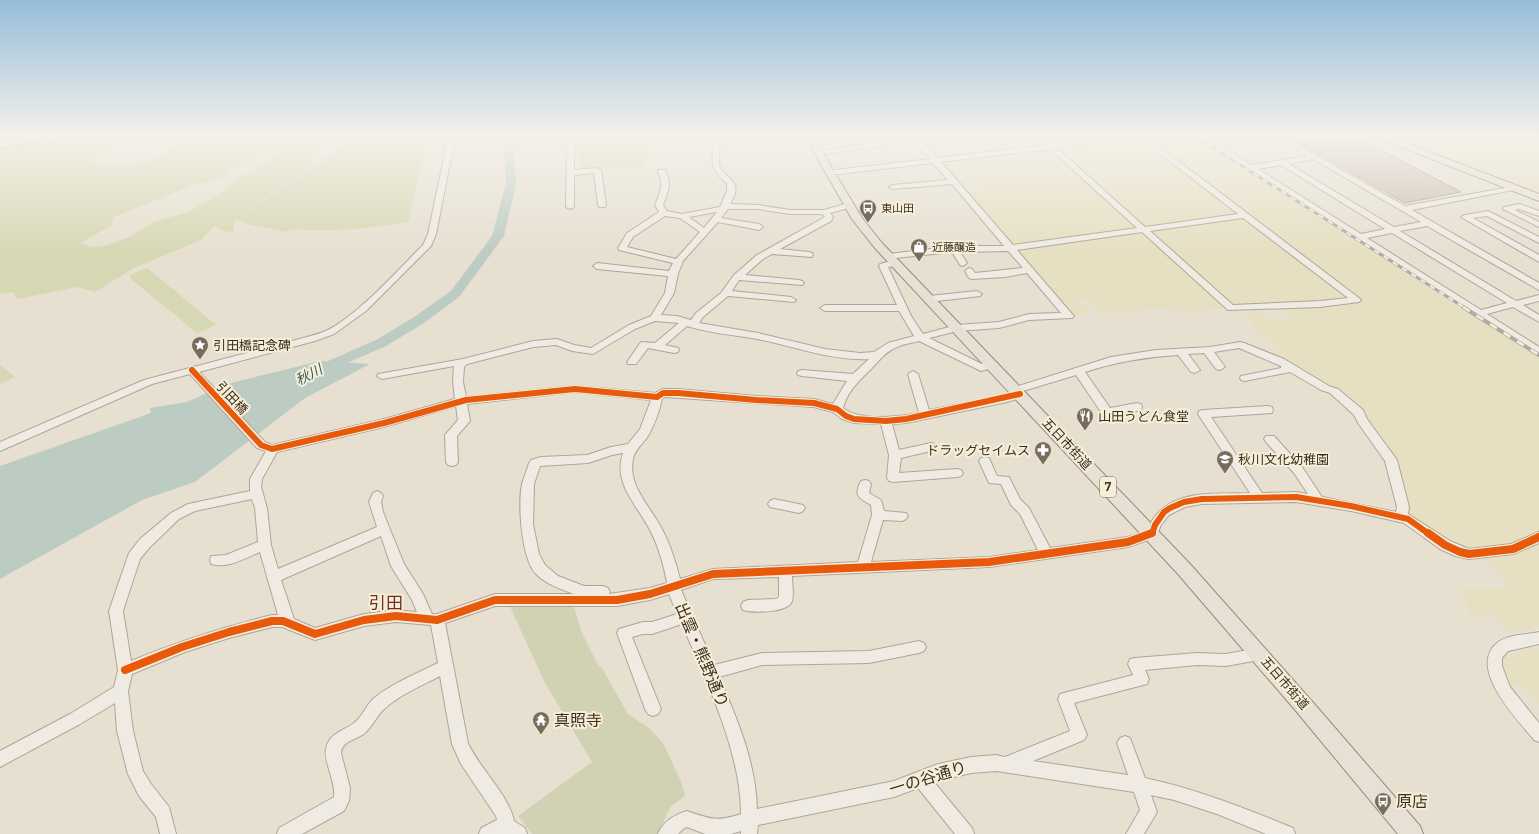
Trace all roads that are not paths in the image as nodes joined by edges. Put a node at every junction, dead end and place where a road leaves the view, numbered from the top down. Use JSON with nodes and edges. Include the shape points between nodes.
{"nodes":[{"id":1,"x":444,"y":177,"type":"edge"},
{"id":2,"x":571,"y":177,"type":"edge"},
{"id":3,"x":598,"y":177,"type":"edge"},
{"id":4,"x":665,"y":177,"type":"edge"},
{"id":5,"x":725,"y":177,"type":"edge"},
{"id":6,"x":832,"y":177,"type":"edge"},
{"id":7,"x":950,"y":177,"type":"edge"},
{"id":8,"x":1085,"y":177,"type":"edge"},
{"id":9,"x":1195,"y":177,"type":"edge"},
{"id":10,"x":1265,"y":177,"type":"edge"},
{"id":11,"x":1306,"y":177,"type":"edge"},
{"id":12,"x":1348,"y":177,"type":"edge"},
{"id":13,"x":1484,"y":177,"type":"edge"},
{"id":14,"x":954,"y":182,"type":"junction"},
{"id":15,"x":894,"y":188,"type":"dead end"},
{"id":16,"x":1512,"y":188,"type":"junction"},
{"id":17,"x":1539,"y":198,"type":"edge"},
{"id":18,"x":602,"y":205,"type":"dead end"},
{"id":19,"x":849,"y":205,"type":"junction"},
{"id":20,"x":570,"y":207,"type":"dead end"},
{"id":21,"x":723,"y":208,"type":"junction"},
{"id":22,"x":1404,"y":209,"type":"junction"},
{"id":23,"x":824,"y":212,"type":"junction"},
{"id":24,"x":664,"y":213,"type":"junction"},
{"id":25,"x":1539,"y":214,"type":"edge"},
{"id":26,"x":1245,"y":215,"type":"junction"},
{"id":27,"x":682,"y":216,"type":"junction"},
{"id":28,"x":716,"y":219,"type":"junction"},
{"id":29,"x":1428,"y":223,"type":"junction"},
{"id":30,"x":1539,"y":225,"type":"edge"},
{"id":31,"x":759,"y":227,"type":"dead end"},
{"id":32,"x":1143,"y":230,"type":"junction"},
{"id":33,"x":1393,"y":230,"type":"junction"},
{"id":34,"x":705,"y":232,"type":"junction"},
{"id":35,"x":1359,"y":237,"type":"junction"},
{"id":36,"x":1539,"y":240,"type":"edge"},
{"id":37,"x":1011,"y":248,"type":"junction"},
{"id":38,"x":954,"y":250,"type":"junction"},
{"id":39,"x":770,"y":251,"type":"junction"},
{"id":40,"x":809,"y":255,"type":"dead end"},
{"id":41,"x":1539,"y":259,"type":"edge"},
{"id":42,"x":892,"y":260,"type":"junction"},
{"id":43,"x":678,"y":262,"type":"junction"},
{"id":44,"x":963,"y":263,"type":"dead end"},
{"id":45,"x":597,"y":266,"type":"dead end"},
{"id":46,"x":1030,"y":270,"type":"junction"},
{"id":47,"x":969,"y":271,"type":"dead end"},
{"id":48,"x":673,"y":274,"type":"junction"},
{"id":49,"x":737,"y":277,"type":"junction"},
{"id":50,"x":799,"y":283,"type":"dead end"},
{"id":51,"x":1539,"y":287,"type":"edge"},
{"id":52,"x":726,"y":293,"type":"junction"},
{"id":53,"x":977,"y":294,"type":"dead end"},
{"id":54,"x":1539,"y":298,"type":"edge"},
{"id":55,"x":929,"y":299,"type":"junction"},
{"id":56,"x":791,"y":300,"type":"dead end"},
{"id":57,"x":1515,"y":304,"type":"junction"},
{"id":58,"x":825,"y":308,"type":"dead end"},
{"id":59,"x":903,"y":308,"type":"junction"},
{"id":60,"x":1479,"y":313,"type":"junction"},
{"id":61,"x":654,"y":318,"type":"junction"},
{"id":62,"x":1539,"y":319,"type":"edge"},
{"id":63,"x":690,"y":323,"type":"junction"},
{"id":64,"x":957,"y":328,"type":"junction"},
{"id":65,"x":920,"y":337,"type":"junction"},
{"id":66,"x":657,"y":346,"type":"junction"},
{"id":67,"x":674,"y":350,"type":"dead end"},
{"id":68,"x":1207,"y":350,"type":"junction"},
{"id":69,"x":1539,"y":351,"type":"edge"},
{"id":70,"x":1181,"y":352,"type":"junction"},
{"id":71,"x":876,"y":355,"type":"junction"},
{"id":72,"x":463,"y":362,"type":"junction"},
{"id":73,"x":632,"y":362,"type":"dead end"},
{"id":74,"x":992,"y":365,"type":"junction"},
{"id":75,"x":1286,"y":365,"type":"junction"},
{"id":76,"x":1220,"y":367,"type":"dead end"},
{"id":77,"x":1195,"y":370,"type":"dead end"},
{"id":78,"x":1079,"y":371,"type":"junction"},
{"id":79,"x":193,"y":372,"type":"junction"},
{"id":80,"x":802,"y":373,"type":"dead end"},
{"id":81,"x":913,"y":374,"type":"dead end"},
{"id":82,"x":382,"y":376,"type":"dead end"},
{"id":83,"x":855,"y":378,"type":"junction"},
{"id":84,"x":1245,"y":378,"type":"dead end"},
{"id":85,"x":1018,"y":392,"type":"junction"},
{"id":86,"x":657,"y":397,"type":"junction"},
{"id":87,"x":461,"y":401,"type":"junction"},
{"id":88,"x":1136,"y":407,"type":"dead end"},
{"id":89,"x":837,"y":409,"type":"junction"},
{"id":90,"x":1268,"y":410,"type":"dead end"},
{"id":91,"x":925,"y":414,"type":"junction"},
{"id":92,"x":886,"y":421,"type":"junction"},
{"id":93,"x":1270,"y":438,"type":"dead end"},
{"id":94,"x":0,"y":446,"type":"edge"},
{"id":95,"x":631,"y":448,"type":"junction"},
{"id":96,"x":931,"y":448,"type":"dead end"},
{"id":97,"x":272,"y":449,"type":"junction"},
{"id":98,"x":895,"y":455,"type":"junction"},
{"id":99,"x":985,"y":461,"type":"dead end"},
{"id":100,"x":452,"y":462,"type":"dead end"},
{"id":101,"x":957,"y":473,"type":"dead end"},
{"id":102,"x":865,"y":484,"type":"dead end"},
{"id":103,"x":256,"y":494,"type":"junction"},
{"id":104,"x":378,"y":496,"type":"dead end"},
{"id":105,"x":1259,"y":498,"type":"junction"},
{"id":106,"x":1318,"y":500,"type":"junction"},
{"id":107,"x":774,"y":504,"type":"dead end"},
{"id":108,"x":799,"y":508,"type":"dead end"},
{"id":109,"x":878,"y":515,"type":"junction"},
{"id":110,"x":902,"y":516,"type":"dead end"},
{"id":111,"x":1402,"y":517,"type":"junction"},
{"id":112,"x":384,"y":530,"type":"junction"},
{"id":113,"x":1152,"y":534,"type":"junction"},
{"id":114,"x":1539,"y":537,"type":"edge"},
{"id":115,"x":265,"y":545,"type":"junction"},
{"id":116,"x":1046,"y":553,"type":"junction"},
{"id":117,"x":216,"y":560,"type":"dead end"},
{"id":118,"x":863,"y":568,"type":"junction"},
{"id":119,"x":785,"y":571,"type":"junction"},
{"id":120,"x":273,"y":577,"type":"junction"},
{"id":121,"x":673,"y":586,"type":"junction"},
{"id":122,"x":634,"y":596,"type":"junction"},
{"id":123,"x":748,"y":606,"type":"dead end"},
{"id":124,"x":685,"y":617,"type":"junction"},
{"id":125,"x":432,"y":619,"type":"junction"},
{"id":126,"x":288,"y":623,"type":"junction"},
{"id":127,"x":1539,"y":638,"type":"edge"},
{"id":128,"x":919,"y":647,"type":"dead end"},
{"id":129,"x":1259,"y":654,"type":"junction"},
{"id":130,"x":445,"y":666,"type":"junction"},
{"id":131,"x":125,"y":670,"type":"junction"},
{"id":132,"x":709,"y":674,"type":"junction"},
{"id":133,"x":121,"y":691,"type":"junction"},
{"id":134,"x":653,"y":709,"type":"dead end"},
{"id":135,"x":1539,"y":736,"type":"edge"},
{"id":136,"x":1125,"y":743,"type":"dead end"},
{"id":137,"x":0,"y":759,"type":"edge"},
{"id":138,"x":1007,"y":764,"type":"junction"},
{"id":139,"x":921,"y":779,"type":"junction"},
{"id":140,"x":1140,"y":785,"type":"junction"},
{"id":141,"x":750,"y":827,"type":"edge"},
{"id":142,"x":513,"y":830,"type":"edge"},
{"id":143,"x":168,"y":834,"type":"edge"},
{"id":144,"x":285,"y":834,"type":"edge"},
{"id":145,"x":487,"y":834,"type":"edge"},
{"id":146,"x":666,"y":834,"type":"edge"},
{"id":147,"x":966,"y":834,"type":"edge"},
{"id":148,"x":1134,"y":834,"type":"edge"},
{"id":149,"x":1287,"y":834,"type":"edge"},
{"id":150,"x":1412,"y":834,"type":"edge"}],
"edges":[{"from":1,"to":79,"type":"street","via":[[430,240],[422,252],[363,309],[338,328],[323,335]]},
{"from":2,"to":20,"type":"street"},
{"from":3,"to":18,"type":"street"},
{"from":4,"to":24,"type":"street","via":[[666,190],[659,205]]},
{"from":5,"to":21,"type":"street","via":[[732,186]]},
{"from":6,"to":19,"type":"main road","name":"五日市街道","number":"7"},
{"from":7,"to":14,"type":"street"},
{"from":8,"to":32,"type":"street"},
{"from":9,"to":26,"type":"street"},
{"from":10,"to":35,"type":"street"},
{"from":11,"to":33,"type":"street"},
{"from":12,"to":22,"type":"street"},
{"from":13,"to":16,"type":"main road"},
{"from":14,"to":15,"type":"street"},
{"from":14,"to":37,"type":"street"},
{"from":16,"to":17,"type":"main road"},
{"from":16,"to":22,"type":"street"},
{"from":19,"to":23,"type":"street"},
{"from":19,"to":42,"type":"main road","name":"五日市街道","number":"7","via":[[865,229]]},
{"from":21,"to":23,"type":"street","via":[[758,207],[790,212]]},
{"from":21,"to":27,"type":"street"},
{"from":21,"to":28,"type":"street"},
{"from":22,"to":29,"type":"street"},
{"from":23,"to":39,"type":"street","via":[[828,219]]},
{"from":24,"to":27,"type":"street"},
{"from":24,"to":43,"type":"street","via":[[630,235],[622,248]]},
{"from":25,"to":30,"type":"street","via":[[1520,206],[1507,209]]},
{"from":26,"to":32,"type":"street"},
{"from":26,"to":32,"type":"street","via":[[1356,300],[1231,308]]},
{"from":27,"to":34,"type":"street"},
{"from":28,"to":31,"type":"street"},
{"from":28,"to":34,"type":"street"},
{"from":29,"to":33,"type":"street"},
{"from":29,"to":51,"type":"street"},
{"from":32,"to":37,"type":"street"},
{"from":33,"to":35,"type":"street"},
{"from":33,"to":57,"type":"street"},
{"from":34,"to":43,"type":"street"},
{"from":35,"to":60,"type":"street"},
{"from":36,"to":41,"type":"street","via":[[1488,213],[1464,218]]},
{"from":37,"to":38,"type":"street"},
{"from":37,"to":46,"type":"street"},
{"from":38,"to":42,"type":"street"},
{"from":38,"to":44,"type":"street"},
{"from":39,"to":40,"type":"street"},
{"from":39,"to":49,"type":"street"},
{"from":42,"to":55,"type":"main road","name":"五日市街道","number":"7"},
{"from":42,"to":59,"type":"street","via":[[883,266]]},
{"from":43,"to":48,"type":"street"},
{"from":45,"to":48,"type":"street"},
{"from":46,"to":47,"type":"street","via":[[972,276]]},
{"from":46,"to":64,"type":"street","via":[[1068,316],[1029,317],[999,325]]},
{"from":48,"to":61,"type":"street","via":[[667,300]]},
{"from":49,"to":50,"type":"street"},
{"from":49,"to":52,"type":"street"},
{"from":52,"to":56,"type":"street"},
{"from":52,"to":63,"type":"street"},
{"from":53,"to":55,"type":"street"},
{"from":54,"to":57,"type":"street"},
{"from":55,"to":64,"type":"main road","name":"五日市街道","number":"7"},
{"from":57,"to":60,"type":"street"},
{"from":57,"to":62,"type":"street"},
{"from":58,"to":59,"type":"street"},
{"from":59,"to":65,"type":"street"},
{"from":60,"to":69,"type":"street"},
{"from":61,"to":63,"type":"street","via":[[672,318]]},
{"from":61,"to":72,"type":"street","via":[[632,327],[593,351],[550,342],[513,348],[486,358]]},
{"from":63,"to":66,"type":"street"},
{"from":63,"to":71,"type":"street","via":[[825,352]]},
{"from":64,"to":65,"type":"street"},
{"from":64,"to":74,"type":"main road","name":"五日市街道","number":"7"},
{"from":65,"to":71,"type":"street","via":[[892,345]]},
{"from":65,"to":74,"type":"street","via":[[981,368]]},
{"from":66,"to":67,"type":"street"},
{"from":66,"to":73,"type":"street","via":[[645,344]]},
{"from":68,"to":70,"type":"street"},
{"from":68,"to":75,"type":"street","via":[[1240,345]]},
{"from":68,"to":76,"type":"street"},
{"from":70,"to":77,"type":"street"},
{"from":70,"to":78,"type":"street","via":[[1111,360]]},
{"from":71,"to":83,"type":"street"},
{"from":72,"to":82,"type":"street","via":[[451,362]]},
{"from":72,"to":87,"type":"street","via":[[458,366]]},
{"from":74,"to":85,"type":"main road","name":"五日市街道","number":"7"},
{"from":75,"to":84,"type":"street","via":[[1286,370]]},
{"from":75,"to":111,"type":"street","via":[[1334,391],[1359,413],[1390,460],[1403,506]]},
{"from":78,"to":85,"type":"street"},
{"from":78,"to":88,"type":"street","via":[[1107,412]]},
{"from":79,"to":94,"type":"street","via":[[148,382]]},
{"from":79,"to":97,"type":"street","name":"引田橋","via":[[262,445]]},
{"from":80,"to":83,"type":"street"},
{"from":81,"to":91,"type":"street"},
{"from":83,"to":89,"type":"street","via":[[840,399]]},
{"from":85,"to":91,"type":"street","via":[[1007,398]]},
{"from":85,"to":113,"type":"main road","name":"五日市街道","number":"7"},
{"from":86,"to":87,"type":"street","via":[[575,389]]},
{"from":86,"to":89,"type":"street","via":[[663,393],[678,393],[814,403]]},
{"from":86,"to":95,"type":"street","name":"出雲・熊野通り","via":[[649,423]]},
{"from":87,"to":97,"type":"street","via":[[384,423]]},
{"from":87,"to":100,"type":"street","via":[[464,421],[451,435]]},
{"from":89,"to":92,"type":"street","via":[[854,419]]},
{"from":90,"to":105,"type":"street","via":[[1203,414]]},
{"from":91,"to":92,"type":"street"},
{"from":92,"to":98,"type":"street"},
{"from":93,"to":106,"type":"street","via":[[1298,470]]},
{"from":95,"to":121,"type":"street","name":"出雲・熊野通り","via":[[627,459],[627,475],[637,501],[658,534],[672,572]]},
{"from":95,"to":122,"type":"street","via":[[611,451],[588,459],[535,463],[528,484],[527,524],[533,554],[540,569],[553,580],[583,592],[628,593]]},
{"from":96,"to":98,"type":"street"},
{"from":97,"to":103,"type":"street","via":[[256,479]]},
{"from":98,"to":101,"type":"street","via":[[893,478]]},
{"from":99,"to":116,"type":"street","via":[[993,480],[1005,480],[1015,502],[1025,511]]},
{"from":102,"to":109,"type":"street","via":[[863,495],[877,502]]},
{"from":103,"to":115,"type":"street","via":[[261,508]]},
{"from":103,"to":131,"type":"street","via":[[185,510],[139,549],[116,611]]},
{"from":104,"to":112,"type":"street","via":[[375,502]]},
{"from":105,"to":106,"type":"street","via":[[1282,496]]},
{"from":105,"to":113,"type":"street","via":[[1202,500],[1179,504],[1171,507],[1156,520]]},
{"from":106,"to":111,"type":"street"},
{"from":107,"to":108,"type":"street"},
{"from":109,"to":110,"type":"street"},
{"from":109,"to":118,"type":"street"},
{"from":111,"to":114,"type":"street","via":[[1453,549],[1469,554],[1513,549]]},
{"from":112,"to":120,"type":"street"},
{"from":112,"to":125,"type":"street","via":[[398,566]]},
{"from":113,"to":116,"type":"street","via":[[1128,542]]},
{"from":113,"to":129,"type":"main road","name":"五日市街道","number":"7"},
{"from":115,"to":117,"type":"street","via":[[227,560]]},
{"from":115,"to":120,"type":"street"},
{"from":116,"to":118,"type":"street","via":[[989,562]]},
{"from":118,"to":119,"type":"street"},
{"from":119,"to":121,"type":"street","via":[[713,574]]},
{"from":119,"to":123,"type":"street","via":[[786,600],[778,605]]},
{"from":120,"to":126,"type":"street"},
{"from":121,"to":122,"type":"street"},
{"from":121,"to":124,"type":"street","name":"出雲・熊野通り"},
{"from":122,"to":125,"type":"street","via":[[617,600],[495,600]]},
{"from":124,"to":132,"type":"street","name":"出雲・熊野通り"},
{"from":124,"to":134,"type":"street","via":[[652,628],[624,633]]},
{"from":125,"to":126,"type":"street","via":[[396,616],[364,620],[315,634]]},
{"from":125,"to":130,"type":"street"},
{"from":126,"to":131,"type":"street","via":[[272,621],[229,632],[182,647]]},
{"from":127,"to":135,"type":"street","via":[[1504,646],[1496,653],[1493,662],[1504,689]]},
{"from":128,"to":132,"type":"street","via":[[869,657],[762,659]]},
{"from":129,"to":138,"type":"street","via":[[1226,660],[1197,659],[1135,664],[1142,679],[1066,699],[1079,735]]},
{"from":129,"to":150,"type":"main road","name":"五日市街道","number":"7"},
{"from":130,"to":142,"type":"street","via":[[460,744]]},
{"from":130,"to":144,"type":"street","via":[[386,698],[373,709],[361,726],[337,741],[333,753],[343,799]]},
{"from":131,"to":133,"type":"street"},
{"from":132,"to":141,"type":"street","name":"出雲・熊野通り","via":[[734,734],[748,791]]},
{"from":133,"to":137,"type":"street"},
{"from":133,"to":143,"type":"street","via":[[125,731],[136,774],[163,813]]},
{"from":136,"to":140,"type":"street"},
{"from":138,"to":139,"type":"street","name":"一の谷通り","via":[[971,765],[938,772]]},
{"from":138,"to":140,"type":"street","name":"一の谷通り"},
{"from":139,"to":141,"type":"street","name":"一の谷通り","via":[[894,789]]},
{"from":139,"to":147,"type":"street"},
{"from":140,"to":148,"type":"street","via":[[1149,812]]},
{"from":140,"to":149,"type":"street","name":"一の谷通り","via":[[1174,792],[1217,806]]},
{"from":141,"to":146,"type":"street","name":"一の谷通り","via":[[734,825],[711,828],[687,818],[678,822]]},
{"from":142,"to":145,"type":"street","via":[[496,828]]}]}
